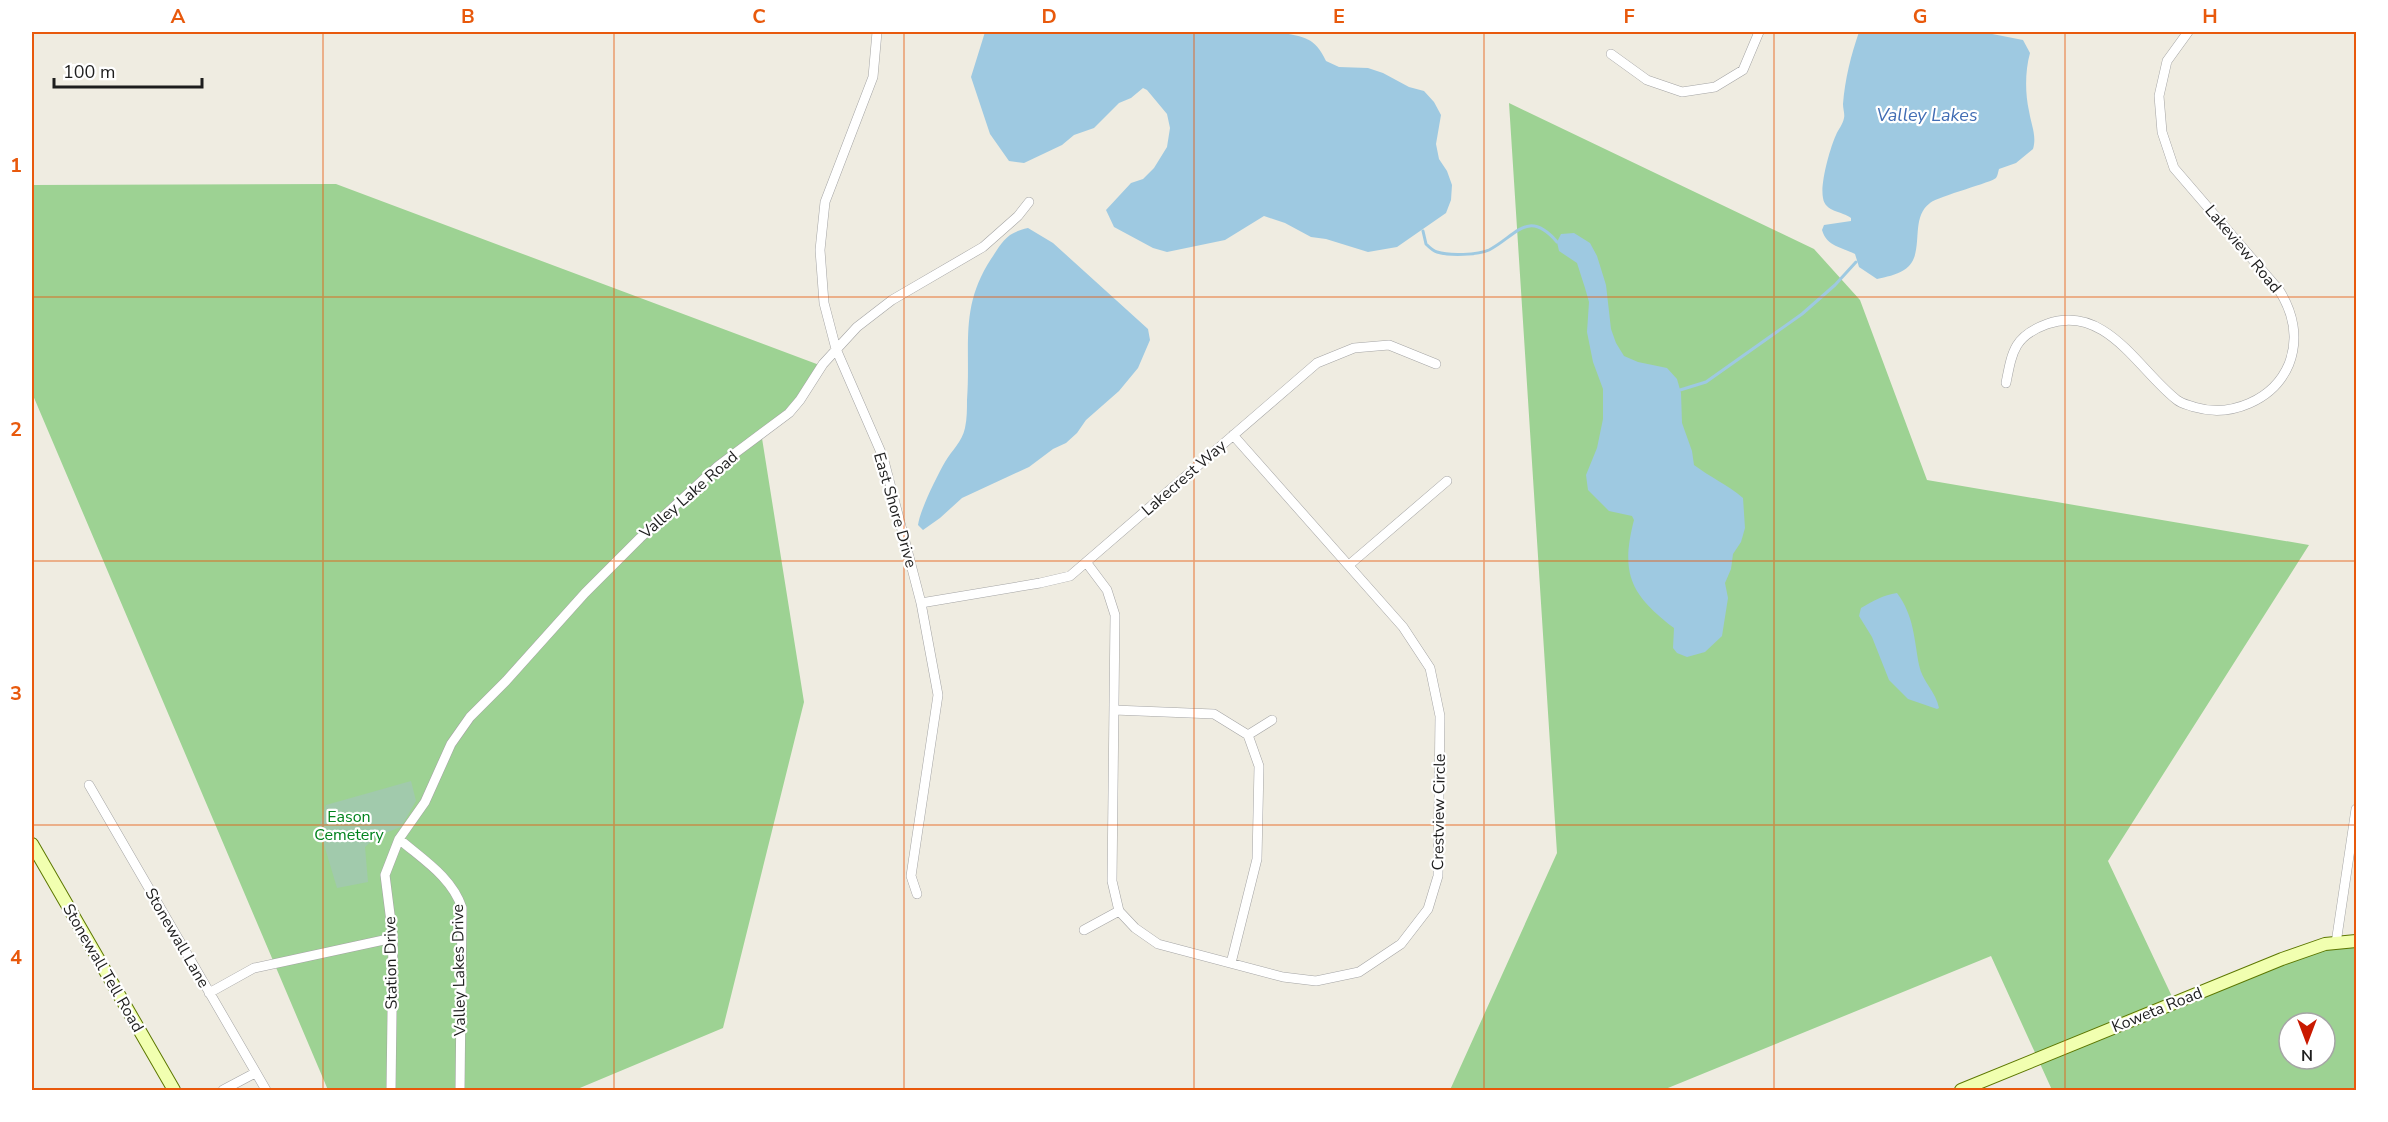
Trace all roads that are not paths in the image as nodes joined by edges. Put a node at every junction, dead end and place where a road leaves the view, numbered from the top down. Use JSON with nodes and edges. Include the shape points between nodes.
{"nodes":[{"id":1,"x":877,"y":32,"type":"edge"},
{"id":2,"x":1759,"y":32,"type":"edge"},
{"id":3,"x":2188,"y":32,"type":"edge"},
{"id":4,"x":1611,"y":54,"type":"dead end"},
{"id":5,"x":1029,"y":202,"type":"dead end"},
{"id":6,"x":836,"y":349,"type":"junction"},
{"id":7,"x":1436,"y":364,"type":"dead end"},
{"id":8,"x":2006,"y":383,"type":"dead end"},
{"id":9,"x":1233,"y":435,"type":"junction"},
{"id":10,"x":1447,"y":481,"type":"dead end"},
{"id":11,"x":1086,"y":562,"type":"junction"},
{"id":12,"x":1349,"y":565,"type":"junction"},
{"id":13,"x":921,"y":603,"type":"junction"},
{"id":14,"x":1114,"y":710,"type":"junction"},
{"id":15,"x":1272,"y":720,"type":"dead end"},
{"id":16,"x":1248,"y":735,"type":"junction"},
{"id":17,"x":89,"y":785,"type":"dead end"},
{"id":18,"x":2356,"y":809,"type":"edge"},
{"id":19,"x":399,"y":839,"type":"junction"},
{"id":20,"x":32,"y":844,"type":"edge"},
{"id":21,"x":917,"y":894,"type":"dead end"},
{"id":22,"x":1119,"y":911,"type":"junction"},
{"id":23,"x":1084,"y":930,"type":"dead end"},
{"id":24,"x":393,"y":938,"type":"junction"},
{"id":25,"x":2356,"y":941,"type":"edge"},
{"id":26,"x":2336,"y":943,"type":"junction"},
{"id":27,"x":1231,"y":963,"type":"junction"},
{"id":28,"x":209,"y":993,"type":"junction"},
{"id":29,"x":255,"y":1073,"type":"junction"},
{"id":30,"x":174,"y":1090,"type":"edge"},
{"id":31,"x":223,"y":1090,"type":"edge"},
{"id":32,"x":266,"y":1090,"type":"edge"},
{"id":33,"x":391,"y":1090,"type":"edge"},
{"id":34,"x":460,"y":1090,"type":"edge"},
{"id":35,"x":1961,"y":1090,"type":"edge"}],
"edges":[{"from":1,"to":6,"type":"street","name":"East Shore Drive","via":[[873,77],[825,202],[820,250],[824,303]]},
{"from":2,"to":4,"type":"street","via":[[1743,70],[1715,87],[1682,92],[1647,80]]},
{"from":3,"to":8,"type":"street","name":"Lakeview Road","via":[[2167,61],[2159,96],[2162,132],[2174,168],[2290,307],[2293,352],[2284,375],[2266,395],[2236,409],[2204,410],[2178,402],[2121,343],[2089,323],[2057,321],[2032,329],[2012,350]]},
{"from":5,"to":6,"type":"street","name":"Valley Lake Road","via":[[983,247],[892,300]]},
{"from":6,"to":13,"type":"street","name":"East Shore Drive","via":[[883,458]]},
{"from":6,"to":19,"type":"street","name":"Valley Lake Road","via":[[789,413],[718,466],[640,538],[470,717],[451,744],[425,802]]},
{"from":7,"to":9,"type":"street","name":"Lakecrest Way","via":[[1389,345],[1354,348],[1317,363]]},
{"from":9,"to":11,"type":"street","name":"Lakecrest Way"},
{"from":9,"to":12,"type":"street","name":"Crestview Circle"},
{"from":10,"to":12,"type":"street"},
{"from":11,"to":13,"type":"street","name":"Lakecrest Way","via":[[1070,576]]},
{"from":11,"to":14,"type":"street","via":[[1107,590],[1115,615]]},
{"from":12,"to":27,"type":"street","name":"Crestview Circle","via":[[1403,627],[1430,668],[1440,716],[1438,876],[1428,909],[1401,944],[1359,972],[1316,981],[1283,978]]},
{"from":13,"to":21,"type":"street","name":"East Shore Drive","via":[[938,695],[911,876]]},
{"from":14,"to":16,"type":"street","via":[[1214,714]]},
{"from":14,"to":22,"type":"street","via":[[1112,881]]},
{"from":15,"to":16,"type":"street"},
{"from":16,"to":27,"type":"street","via":[[1259,766],[1257,859]]},
{"from":17,"to":28,"type":"street","name":"Stonewall Lane"},
{"from":18,"to":26,"type":"street"},
{"from":19,"to":24,"type":"street","name":"Station Drive","via":[[385,875]]},
{"from":19,"to":34,"type":"street","name":"Valley Lakes Drive","via":[[450,884],[462,908]]},
{"from":20,"to":30,"type":"street","name":"Stonewall Tell Road"},
{"from":22,"to":23,"type":"street"},
{"from":22,"to":27,"type":"street","name":"Crestview Circle","via":[[1158,944]]},
{"from":24,"to":28,"type":"street","via":[[254,968]]},
{"from":24,"to":33,"type":"street","name":"Station Drive"},
{"from":25,"to":26,"type":"street","name":"Koweta Road"},
{"from":26,"to":35,"type":"street","name":"Koweta Road","via":[[2282,959]]},
{"from":28,"to":29,"type":"street","name":"Stonewall Lane"},
{"from":29,"to":31,"type":"street"},
{"from":29,"to":32,"type":"street","name":"Stonewall Lane"}]}
